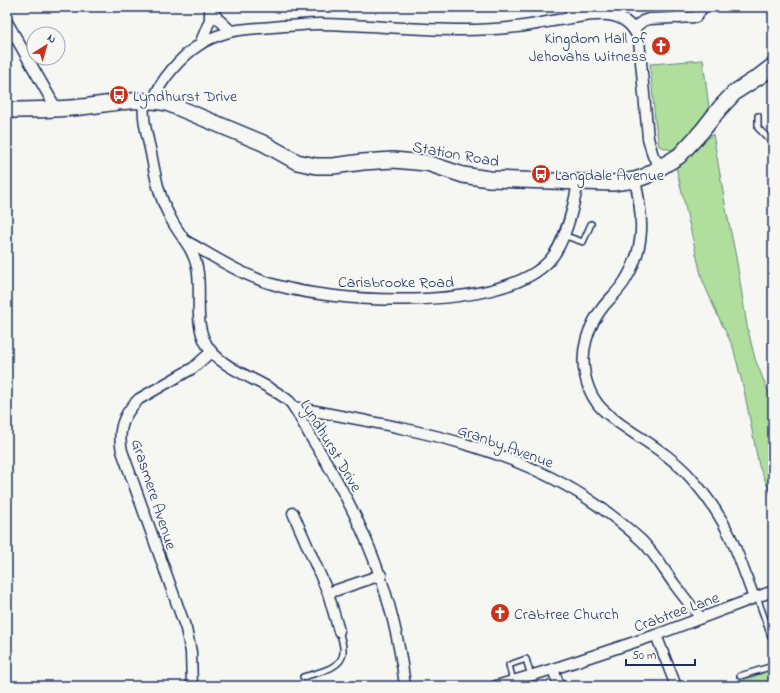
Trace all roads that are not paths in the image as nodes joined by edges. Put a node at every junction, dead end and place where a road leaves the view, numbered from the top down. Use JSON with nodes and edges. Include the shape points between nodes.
{"nodes":[{"id":1,"x":570,"y":7,"type":"edge"},
{"id":2,"x":680,"y":7,"type":"edge"},
{"id":3,"x":703,"y":7,"type":"edge"},
{"id":4,"x":210,"y":8,"type":"edge"},
{"id":5,"x":572,"y":17,"type":"junction"},
{"id":6,"x":679,"y":18,"type":"junction"},
{"id":7,"x":7,"y":22,"type":"edge"},
{"id":8,"x":633,"y":29,"type":"junction"},
{"id":9,"x":231,"y":31,"type":"junction"},
{"id":10,"x":200,"y":44,"type":"junction"},
{"id":11,"x":773,"y":66,"type":"edge"},
{"id":12,"x":149,"y":100,"type":"junction"},
{"id":13,"x":7,"y":110,"type":"edge"},
{"id":14,"x":58,"y":110,"type":"junction"},
{"id":15,"x":758,"y":116,"type":"dead end"},
{"id":16,"x":773,"y":143,"type":"edge"},
{"id":17,"x":661,"y":167,"type":"junction"},
{"id":18,"x":635,"y":180,"type":"junction"},
{"id":19,"x":578,"y":182,"type":"junction"},
{"id":20,"x":591,"y":224,"type":"dead end"},
{"id":21,"x":563,"y":235,"type":"junction"},
{"id":22,"x":186,"y":241,"type":"junction"},
{"id":23,"x":211,"y":352,"type":"junction"},
{"id":24,"x":294,"y":407,"type":"junction"},
{"id":25,"x":293,"y":513,"type":"dead end"},
{"id":26,"x":381,"y":576,"type":"junction"},
{"id":27,"x":773,"y":591,"type":"edge"},
{"id":28,"x":328,"y":593,"type":"junction"},
{"id":29,"x":756,"y":597,"type":"junction"},
{"id":30,"x":701,"y":618,"type":"junction"},
{"id":31,"x":339,"y":631,"type":"joint"},
{"id":32,"x":656,"y":635,"type":"junction"},
{"id":33,"x":773,"y":642,"type":"edge"},
{"id":34,"x":773,"y":666,"type":"edge"},
{"id":35,"x":553,"y":669,"type":"junction"},
{"id":36,"x":531,"y":676,"type":"junction"},
{"id":37,"x":740,"y":676,"type":"dead end"},
{"id":38,"x":303,"y":677,"type":"dead end"},
{"id":39,"x":513,"y":681,"type":"junction"},
{"id":40,"x":192,"y":686,"type":"edge"},
{"id":41,"x":405,"y":686,"type":"edge"},
{"id":42,"x":496,"y":686,"type":"edge"},
{"id":43,"x":559,"y":686,"type":"edge"},
{"id":44,"x":676,"y":686,"type":"edge"}],
"edges":[{"from":1,"to":5,"type":"street"},
{"from":2,"to":6,"type":"street"},
{"from":3,"to":6,"type":"street","via":[[696,17]]},
{"from":4,"to":9,"type":"street"},
{"from":4,"to":10,"type":"street","via":[[208,26]]},
{"from":5,"to":8,"type":"street","via":[[606,14],[620,18]]},
{"from":5,"to":9,"type":"street","via":[[515,28],[472,30],[318,24]]},
{"from":6,"to":8,"type":"street","via":[[648,19]]},
{"from":7,"to":14,"type":"street"},
{"from":8,"to":17,"type":"street","via":[[639,40],[648,138],[653,156]]},
{"from":9,"to":10,"type":"street"},
{"from":10,"to":12,"type":"street","via":[[176,65]]},
{"from":11,"to":17,"type":"main road","name":"Station Road","via":[[735,92],[679,156]]},
{"from":12,"to":14,"type":"main road","name":"Station Road"},
{"from":12,"to":19,"type":"main road","name":"Station Road","via":[[166,103],[263,143],[297,162],[316,166],[393,160],[427,164],[463,175],[489,179]]},
{"from":12,"to":22,"type":"street","name":"Lyndhurst Drive","via":[[144,121],[157,182],[169,216]]},
{"from":13,"to":14,"type":"main road","name":"Station Road"},
{"from":15,"to":16,"type":"lane","via":[[758,128]]},
{"from":17,"to":18,"type":"main road","name":"Station Road"},
{"from":18,"to":19,"type":"main road","name":"Station Road","via":[[613,183]]},
{"from":18,"to":29,"type":"street","via":[[642,228],[639,246],[626,279],[596,317],[590,329],[583,363],[585,376],[597,404],[679,466],[706,496],[730,535]]},
{"from":19,"to":21,"type":"street","name":"Carisbrooke Road","via":[[575,202]]},
{"from":20,"to":21,"type":"lane","via":[[583,242]]},
{"from":21,"to":22,"type":"street","name":"Carisbrooke Road","via":[[550,261],[534,273],[511,284],[467,296],[403,299],[363,299],[295,290],[268,283]]},
{"from":22,"to":23,"type":"street","name":"Lyndhurst Drive","via":[[199,277],[200,329]]},
{"from":23,"to":24,"type":"street","name":"Lyndhurst Drive","via":[[275,391]]},
{"from":23,"to":40,"type":"street","name":"Grasmere Avenue","via":[[193,368],[132,405],[120,436],[122,451],[186,630],[191,652]]},
{"from":24,"to":26,"type":"street","name":"Lyndhurst Drive","via":[[337,478]]},
{"from":24,"to":30,"type":"street","name":"Granby Avenue","via":[[461,442],[546,474],[589,500],[644,542]]},
{"from":25,"to":28,"type":"street"},
{"from":26,"to":28,"type":"street"},
{"from":26,"to":41,"type":"street","name":"Lyndhurst Drive","via":[[391,608]]},
{"from":27,"to":29,"type":"street","name":"Crabtree Lane"},
{"from":28,"to":31,"type":"street"},
{"from":29,"to":30,"type":"street","name":"Crabtree Lane"},
{"from":29,"to":33,"type":"lane"},
{"from":30,"to":32,"type":"street","name":"Crabtree Lane"},
{"from":31,"to":38,"type":"lane","via":[[343,647],[341,660],[334,666]]},
{"from":32,"to":35,"type":"street","name":"Crabtree Lane"},
{"from":32,"to":44,"type":"street"},
{"from":34,"to":37,"type":"lane"},
{"from":35,"to":36,"type":"street","name":"Crabtree Lane"},
{"from":35,"to":43,"type":"street"},
{"from":36,"to":39,"type":"street","name":"Crabtree Lane"},
{"from":36,"to":39,"type":"lane","via":[[526,659],[509,665]]},
{"from":39,"to":42,"type":"street","name":"Crabtree Lane"}]}
